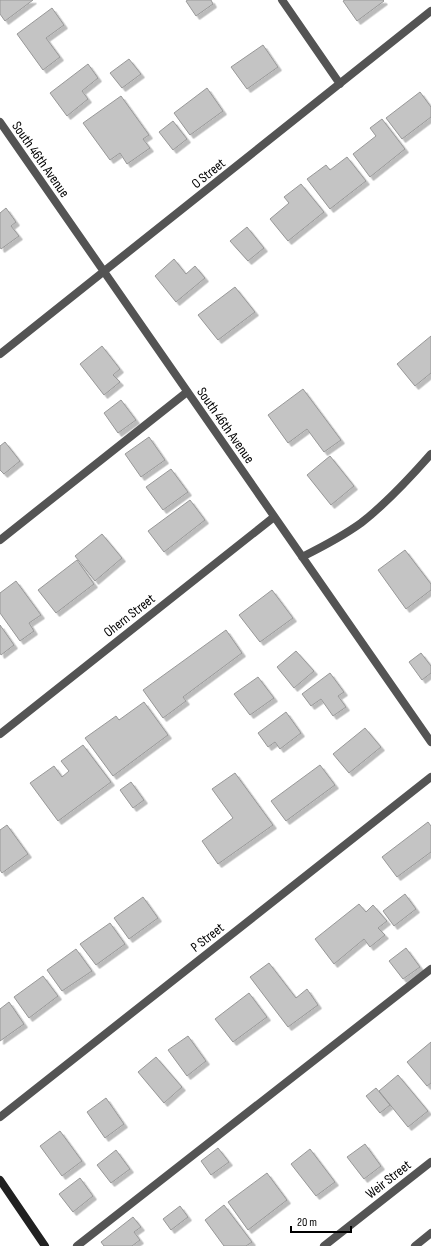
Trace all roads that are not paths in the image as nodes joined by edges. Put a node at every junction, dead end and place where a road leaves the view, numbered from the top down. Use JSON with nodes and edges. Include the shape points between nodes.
{"nodes":[{"id":1,"x":282,"y":0,"type":"edge"},
{"id":2,"x":431,"y":11,"type":"edge"},
{"id":3,"x":340,"y":84,"type":"junction"},
{"id":4,"x":0,"y":122,"type":"edge"},
{"id":5,"x":104,"y":272,"type":"junction"},
{"id":6,"x":0,"y":354,"type":"edge"},
{"id":7,"x":187,"y":392,"type":"junction"},
{"id":8,"x":431,"y":454,"type":"edge"},
{"id":9,"x":274,"y":517,"type":"junction"},
{"id":10,"x":0,"y":540,"type":"edge"},
{"id":11,"x":302,"y":557,"type":"junction"},
{"id":12,"x":0,"y":734,"type":"edge"},
{"id":13,"x":431,"y":742,"type":"edge"},
{"id":14,"x":431,"y":777,"type":"edge"},
{"id":15,"x":431,"y":969,"type":"edge"},
{"id":16,"x":0,"y":1118,"type":"edge"},
{"id":17,"x":431,"y":1162,"type":"edge"},
{"id":18,"x":0,"y":1180,"type":"edge"},
{"id":19,"x":431,"y":1233,"type":"edge"},
{"id":20,"x":45,"y":1246,"type":"edge"},
{"id":21,"x":78,"y":1246,"type":"edge"},
{"id":22,"x":324,"y":1246,"type":"edge"},
{"id":23,"x":415,"y":1246,"type":"edge"}],
"edges":[{"from":1,"to":3,"type":"street"},
{"from":2,"to":3,"type":"street","name":"O Street"},
{"from":3,"to":5,"type":"street","name":"O Street"},
{"from":4,"to":5,"type":"street","name":"South 46th Avenue"},
{"from":5,"to":6,"type":"street","name":"O Street"},
{"from":5,"to":7,"type":"street","name":"South 46th Avenue"},
{"from":7,"to":9,"type":"street","name":"South 46th Avenue"},
{"from":7,"to":10,"type":"street"},
{"from":8,"to":11,"type":"street","via":[[386,502],[360,524]]},
{"from":9,"to":11,"type":"street","name":"South 46th Avenue"},
{"from":9,"to":12,"type":"street","name":"Ohern Street"},
{"from":11,"to":13,"type":"street","name":"South 46th Avenue"},
{"from":14,"to":16,"type":"street","name":"P Street"},
{"from":15,"to":21,"type":"street"},
{"from":17,"to":22,"type":"street","name":"Weir Street"},
{"from":18,"to":20,"type":"main road"},
{"from":19,"to":23,"type":"street"}]}
